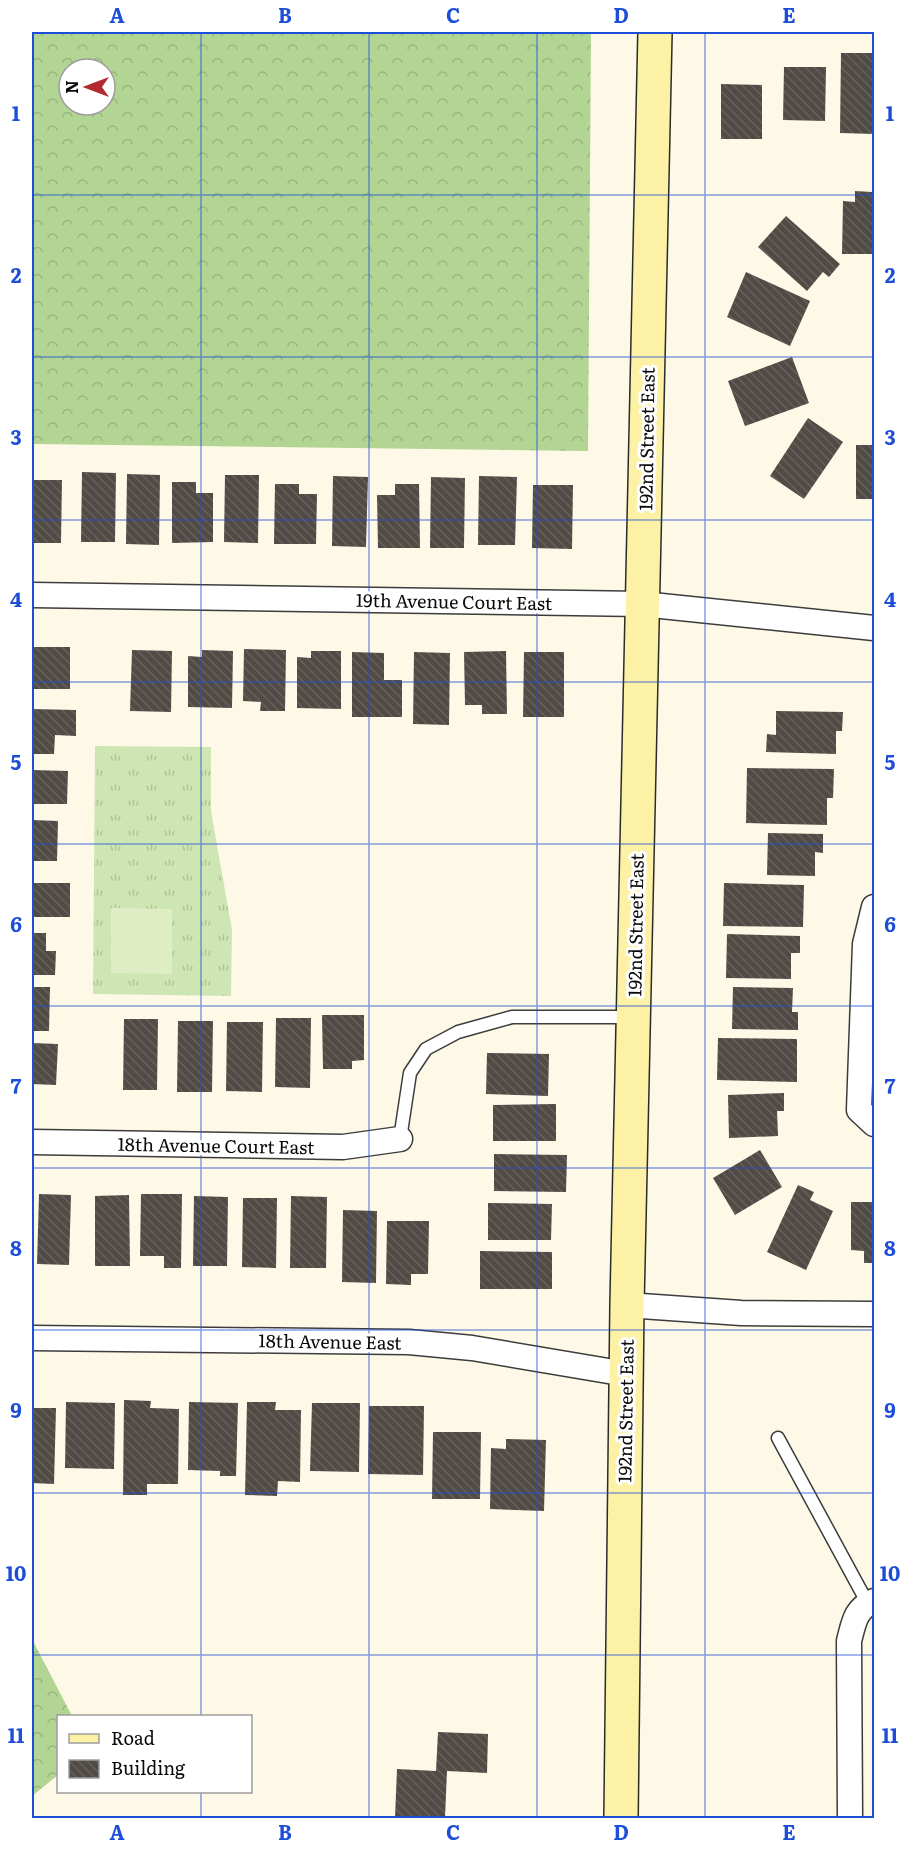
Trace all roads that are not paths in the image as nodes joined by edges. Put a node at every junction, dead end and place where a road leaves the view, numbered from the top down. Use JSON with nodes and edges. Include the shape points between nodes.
{"nodes":[{"id":1,"x":655,"y":32,"type":"edge"},
{"id":2,"x":32,"y":595,"type":"edge"},
{"id":3,"x":642,"y":604,"type":"junction"},
{"id":4,"x":874,"y":628,"type":"edge"},
{"id":5,"x":874,"y":907,"type":"edge"},
{"id":6,"x":633,"y":1017,"type":"junction"},
{"id":7,"x":867,"y":1117,"type":"edge"},
{"id":8,"x":400,"y":1139,"type":"joint"},
{"id":9,"x":32,"y":1142,"type":"edge"},
{"id":10,"x":627,"y":1305,"type":"junction"},
{"id":11,"x":874,"y":1314,"type":"edge"},
{"id":12,"x":32,"y":1338,"type":"edge"},
{"id":13,"x":626,"y":1374,"type":"junction"},
{"id":14,"x":778,"y":1438,"type":"dead end"},
{"id":15,"x":871,"y":1602,"type":"edge"},
{"id":16,"x":621,"y":1818,"type":"edge"},
{"id":17,"x":850,"y":1818,"type":"edge"}],
"edges":[{"from":1,"to":3,"type":"street","name":"192nd Street East"},
{"from":2,"to":3,"type":"street","name":"19th Avenue Court East"},
{"from":3,"to":4,"type":"street","name":"19th Avenue Court East"},
{"from":3,"to":6,"type":"street","name":"192nd Street East"},
{"from":5,"to":7,"type":"street","via":[[865,944]]},
{"from":6,"to":8,"type":"lane","via":[[512,1017],[458,1032],[426,1049],[410,1073]]},
{"from":6,"to":10,"type":"street","name":"192nd Street East"},
{"from":8,"to":9,"type":"street","name":"18th Avenue Court East","via":[[343,1147]]},
{"from":10,"to":11,"type":"street","via":[[741,1313]]},
{"from":10,"to":13,"type":"street","name":"192nd Street East"},
{"from":12,"to":13,"type":"street","name":"18th Avenue East","via":[[409,1342],[472,1348]]},
{"from":13,"to":16,"type":"street","name":"192nd Street East"},
{"from":14,"to":15,"type":"lane"},
{"from":15,"to":17,"type":"street","via":[[855,1616],[849,1641]]}]}
